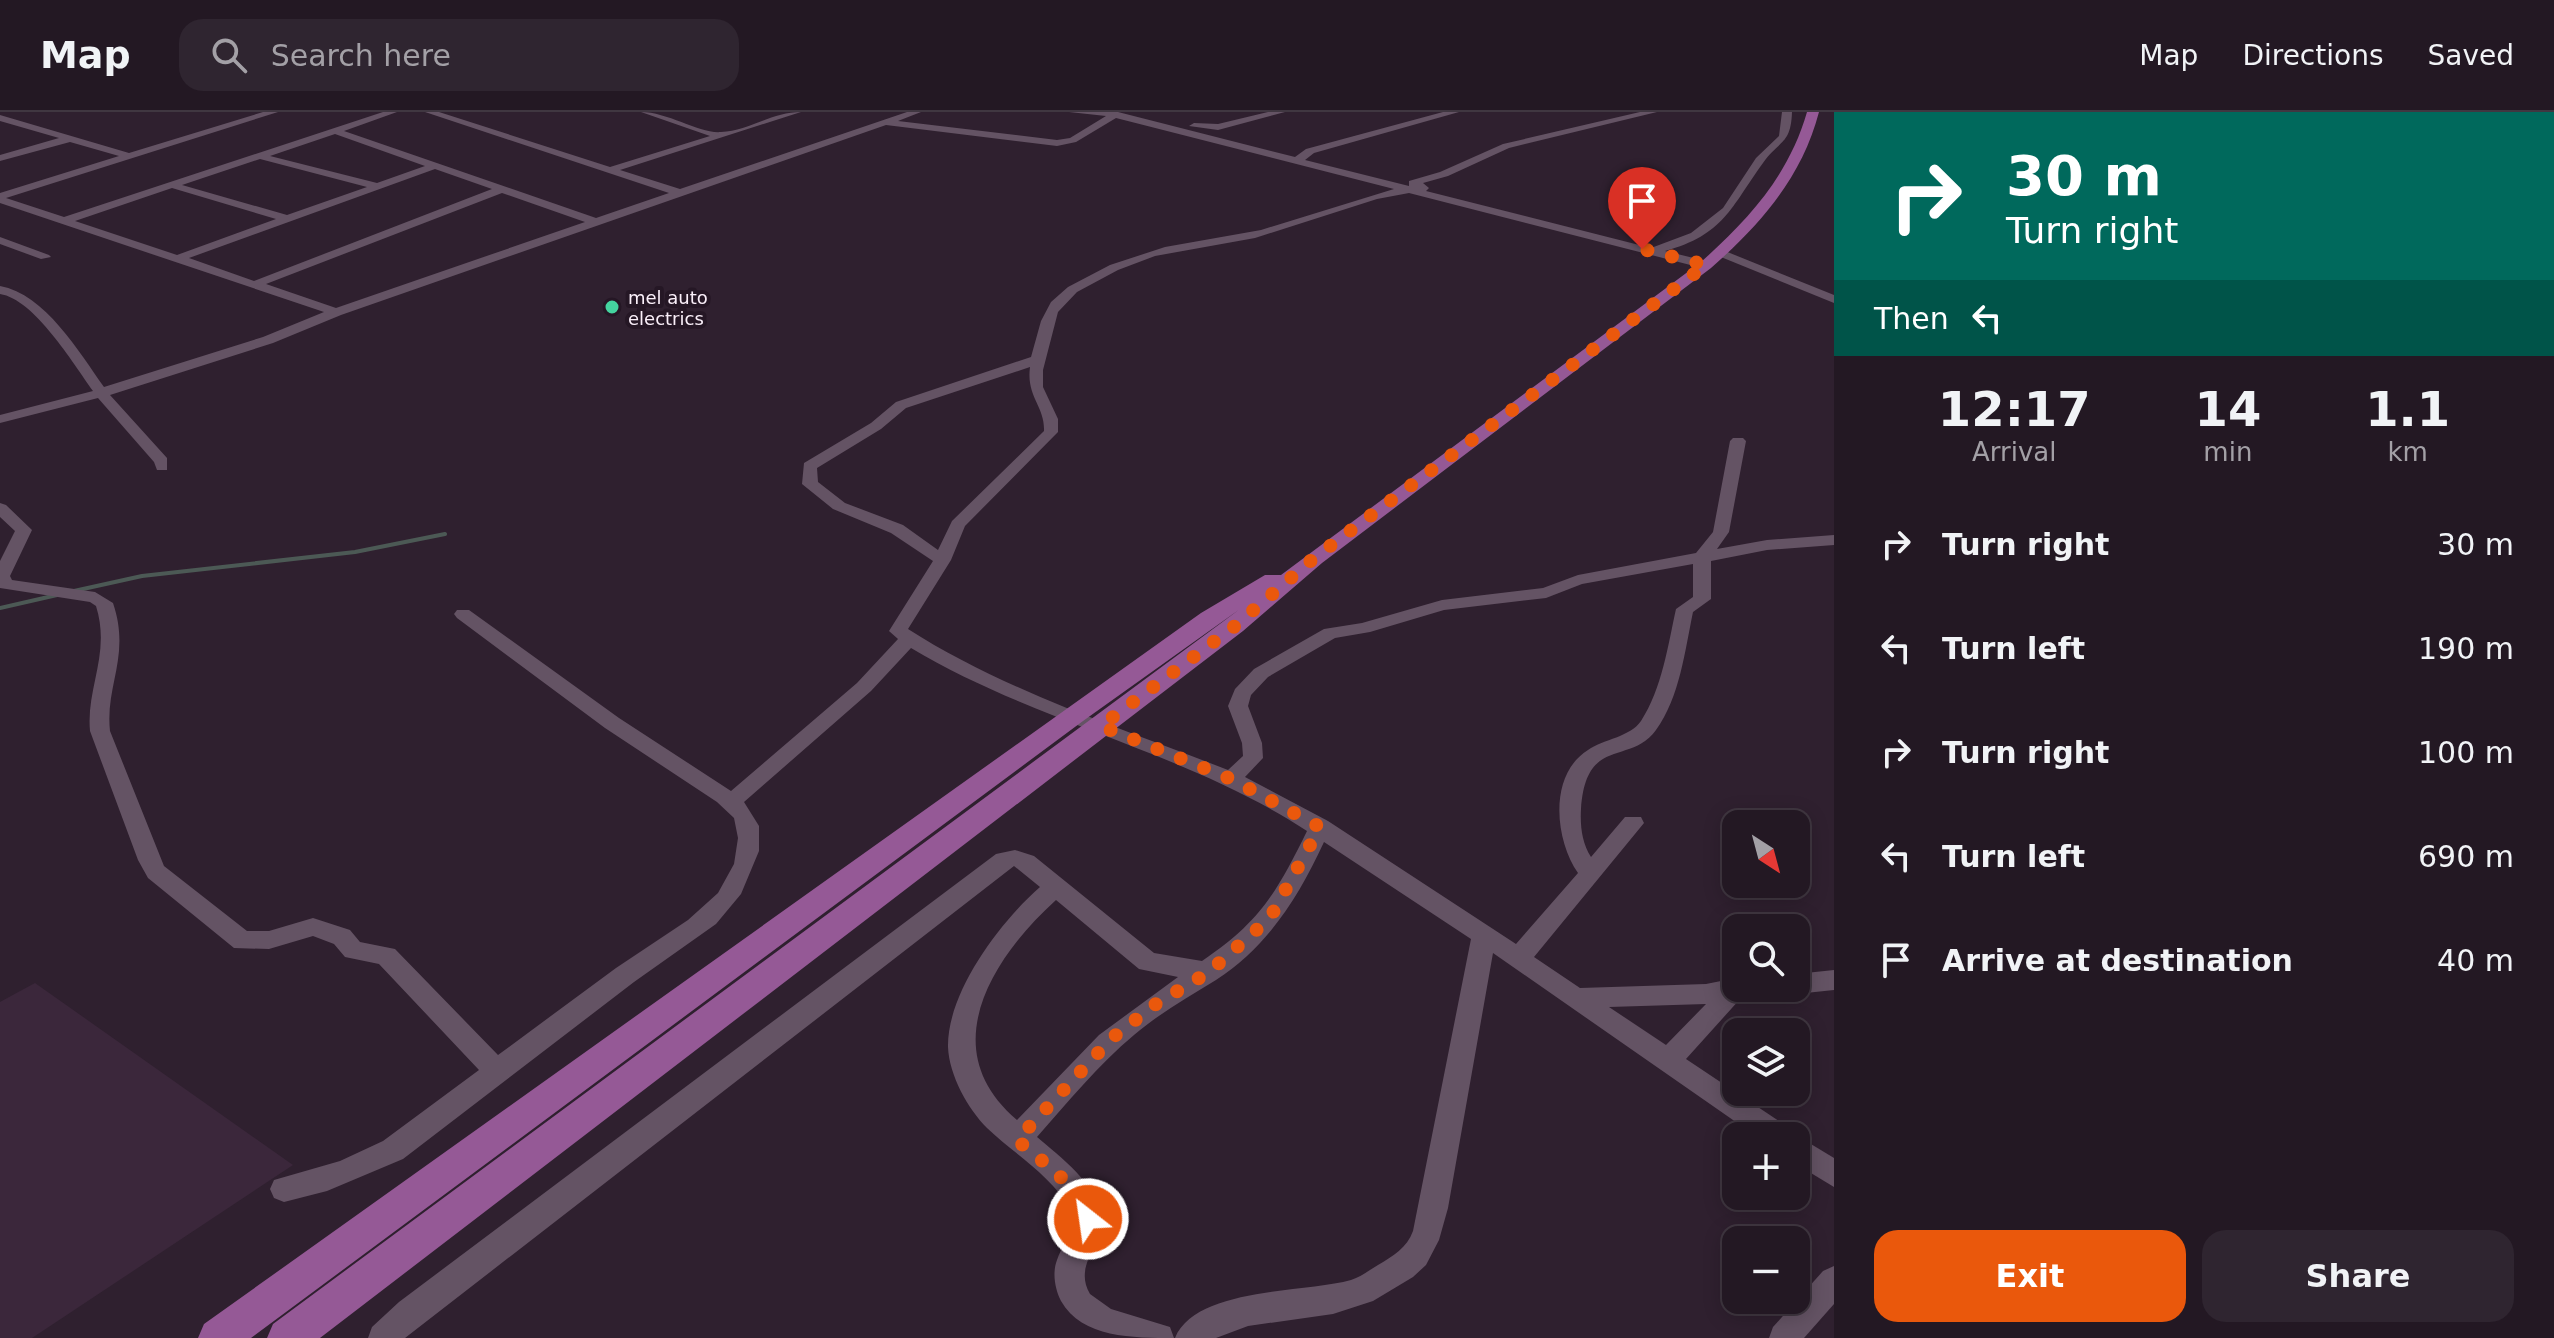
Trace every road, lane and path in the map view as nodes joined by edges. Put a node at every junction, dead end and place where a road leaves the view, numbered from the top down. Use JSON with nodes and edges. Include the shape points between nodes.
{"nodes":[{"id":1,"x":273,"y":112,"type":"edge"},
{"id":2,"x":392,"y":112,"type":"edge"},
{"id":3,"x":430,"y":112,"type":"edge"},
{"id":4,"x":646,"y":112,"type":"edge"},
{"id":5,"x":796,"y":112,"type":"edge"},
{"id":6,"x":916,"y":112,"type":"edge"},
{"id":7,"x":1074,"y":112,"type":"edge"},
{"id":8,"x":1147,"y":112,"type":"edge"},
{"id":9,"x":1280,"y":112,"type":"edge"},
{"id":10,"x":1454,"y":112,"type":"edge"},
{"id":11,"x":1652,"y":112,"type":"edge"},
{"id":12,"x":1787,"y":112,"type":"edge"},
{"id":13,"x":1811,"y":112,"type":"edge"},
{"id":14,"x":1109,"y":113,"type":"edge"},
{"id":15,"x":0,"y":118,"type":"edge"},
{"id":16,"x":1132,"y":119,"type":"junction"},
{"id":17,"x":885,"y":122,"type":"junction"},
{"id":18,"x":1218,"y":127,"type":"junction"},
{"id":19,"x":335,"y":131,"type":"junction"},
{"id":20,"x":720,"y":136,"type":"junction"},
{"id":21,"x":68,"y":139,"type":"junction"},
{"id":22,"x":1225,"y":142,"type":"junction"},
{"id":23,"x":129,"y":156,"type":"junction"},
{"id":24,"x":259,"y":156,"type":"junction"},
{"id":25,"x":0,"y":158,"type":"edge"},
{"id":26,"x":1297,"y":161,"type":"junction"},
{"id":27,"x":434,"y":166,"type":"junction"},
{"id":28,"x":610,"y":170,"type":"junction"},
{"id":29,"x":171,"y":185,"type":"junction"},
{"id":30,"x":377,"y":186,"type":"junction"},
{"id":31,"x":502,"y":189,"type":"junction"},
{"id":32,"x":1411,"y":189,"type":"junction"},
{"id":33,"x":680,"y":193,"type":"junction"},
{"id":34,"x":0,"y":197,"type":"edge"},
{"id":35,"x":1454,"y":200,"type":"junction"},
{"id":36,"x":287,"y":219,"type":"junction"},
{"id":37,"x":63,"y":221,"type":"junction"},
{"id":38,"x":596,"y":222,"type":"junction"},
{"id":39,"x":0,"y":240,"type":"edge"},
{"id":40,"x":1650,"y":251,"type":"junction"},
{"id":41,"x":1720,"y":253,"type":"junction"},
{"id":42,"x":45,"y":257,"type":"dead end"},
{"id":43,"x":176,"y":259,"type":"junction"},
{"id":44,"x":1706,"y":265,"type":"junction"},
{"id":45,"x":254,"y":285,"type":"junction"},
{"id":46,"x":0,"y":290,"type":"edge"},
{"id":47,"x":1834,"y":299,"type":"edge"},
{"id":48,"x":336,"y":312,"type":"junction"},
{"id":49,"x":1039,"y":359,"type":"junction"},
{"id":50,"x":101,"y":393,"type":"junction"},
{"id":51,"x":0,"y":419,"type":"edge"},
{"id":52,"x":1738,"y":441,"type":"dead end"},
{"id":53,"x":162,"y":467,"type":"dead end"},
{"id":54,"x":0,"y":508,"type":"edge"},
{"id":55,"x":1834,"y":540,"type":"edge"},
{"id":56,"x":1702,"y":557,"type":"junction"},
{"id":57,"x":942,"y":560,"type":"junction"},
{"id":58,"x":463,"y":614,"type":"dead end"},
{"id":59,"x":909,"y":639,"type":"junction"},
{"id":60,"x":1087,"y":720,"type":"junction"},
{"id":61,"x":1231,"y":779,"type":"junction"},
{"id":62,"x":731,"y":802,"type":"junction"},
{"id":63,"x":1633,"y":823,"type":"dead end"},
{"id":64,"x":1320,"y":827,"type":"junction"},
{"id":65,"x":1590,"y":872,"type":"junction"},
{"id":66,"x":1056,"y":886,"type":"junction"},
{"id":67,"x":1484,"y":935,"type":"junction"},
{"id":68,"x":1518,"y":959,"type":"junction"},
{"id":69,"x":1209,"y":972,"type":"junction"},
{"id":70,"x":1834,"y":980,"type":"edge"},
{"id":71,"x":1810,"y":983,"type":"edge"},
{"id":72,"x":1722,"y":991,"type":"edge"},
{"id":73,"x":1576,"y":998,"type":"junction"},
{"id":74,"x":1725,"y":1002,"type":"edge"},
{"id":75,"x":1668,"y":1061,"type":"junction"},
{"id":76,"x":497,"y":1071,"type":"junction"},
{"id":77,"x":1757,"y":1122,"type":"edge"},
{"id":78,"x":1017,"y":1140,"type":"junction"},
{"id":79,"x":1810,"y":1158,"type":"edge"},
{"id":80,"x":1834,"y":1174,"type":"edge"},
{"id":81,"x":284,"y":1189,"type":"dead end"},
{"id":82,"x":1834,"y":1281,"type":"edge"},
{"id":83,"x":218,"y":1338,"type":"edge"},
{"id":84,"x":287,"y":1338,"type":"edge"},
{"id":85,"x":383,"y":1338,"type":"edge"},
{"id":86,"x":1159,"y":1338,"type":"edge"},
{"id":87,"x":1190,"y":1338,"type":"edge"},
{"id":88,"x":1784,"y":1338,"type":"edge"}],
"edges":[{"from":1,"to":23,"type":"street"},
{"from":2,"to":19,"type":"street"},
{"from":3,"to":28,"type":"street"},
{"from":4,"to":20,"type":"street"},
{"from":5,"to":20,"type":"street"},
{"from":6,"to":17,"type":"street"},
{"from":7,"to":14,"type":"street"},
{"from":8,"to":16,"type":"street"},
{"from":8,"to":18,"type":"street"},
{"from":9,"to":18,"type":"street"},
{"from":10,"to":26,"type":"street","via":[[1310,151]]},
{"from":11,"to":35,"type":"street","via":[[1506,146],[1413,183]]},
{"from":12,"to":40,"type":"street","via":[[1784,139],[1764,155],[1716,222],[1687,242]]},
{"from":13,"to":41,"type":"main road","via":[[1804,146],[1771,199]]},
{"from":14,"to":16,"type":"street"},
{"from":14,"to":17,"type":"street","via":[[1073,140],[1057,143]]},
{"from":15,"to":21,"type":"street"},
{"from":16,"to":22,"type":"street"},
{"from":17,"to":33,"type":"street"},
{"from":18,"to":22,"type":"street"},
{"from":19,"to":24,"type":"street"},
{"from":19,"to":27,"type":"street"},
{"from":20,"to":28,"type":"street"},
{"from":21,"to":23,"type":"street"},
{"from":21,"to":25,"type":"street"},
{"from":22,"to":26,"type":"street"},
{"from":23,"to":34,"type":"street"},
{"from":24,"to":29,"type":"street"},
{"from":24,"to":30,"type":"street"},
{"from":26,"to":32,"type":"street"},
{"from":27,"to":30,"type":"street"},
{"from":27,"to":31,"type":"street"},
{"from":28,"to":33,"type":"street"},
{"from":29,"to":36,"type":"street"},
{"from":29,"to":37,"type":"street"},
{"from":30,"to":36,"type":"street"},
{"from":31,"to":38,"type":"street"},
{"from":31,"to":45,"type":"street"},
{"from":32,"to":35,"type":"street"},
{"from":32,"to":49,"type":"street","via":[[1257,234],[1152,254],[1082,283],[1055,305]]},
{"from":33,"to":38,"type":"street"},
{"from":34,"to":37,"type":"street"},
{"from":35,"to":40,"type":"street"},
{"from":36,"to":43,"type":"street"},
{"from":37,"to":43,"type":"street"},
{"from":38,"to":48,"type":"street"},
{"from":39,"to":42,"type":"street"},
{"from":40,"to":44,"type":"street"},
{"from":41,"to":44,"type":"main road"},
{"from":41,"to":47,"type":"street"},
{"from":43,"to":45,"type":"street"},
{"from":44,"to":60,"type":"main road","via":[[1314,558],[1235,626]]},
{"from":45,"to":48,"type":"street"},
{"from":46,"to":50,"type":"street","via":[[35,306]]},
{"from":48,"to":50,"type":"street","via":[[268,340]]},
{"from":49,"to":57,"type":"street","via":[[1035,387],[1053,422],[1051,432],[958,524]]},
{"from":49,"to":57,"type":"street","via":[[901,405],[809,466],[810,484],[839,506],[897,529]]},
{"from":50,"to":51,"type":"street"},
{"from":50,"to":53,"type":"street"},
{"from":52,"to":56,"type":"street","via":[[1721,532]]},
{"from":54,"to":76,"type":"street","via":[[24,530],[1,576],[5,584],[95,597],[104,603],[110,629],[97,715],[102,741],[156,872],[242,941],[269,940],[313,927],[342,937],[353,950],[386,956]]},
{"from":55,"to":56,"type":"street"},
{"from":56,"to":61,"type":"street","via":[[1570,582],[1514,599],[1432,607],[1330,633],[1261,673],[1242,693],[1238,706],[1253,758]]},
{"from":56,"to":65,"type":"street","via":[[1702,599],[1685,609],[1660,700],[1646,730],[1591,756],[1576,780],[1571,835],[1578,858]]},
{"from":57,"to":59,"type":"street","via":[[899,625],[898,631]]},
{"from":58,"to":62,"type":"street"},
{"from":59,"to":60,"type":"street","via":[[1040,704]]},
{"from":59,"to":62,"type":"street","via":[[864,687]]},
{"from":60,"to":61,"type":"street"},
{"from":60,"to":83,"type":"main road","via":[[989,780]]},
{"from":60,"to":84,"type":"main road"},
{"from":61,"to":64,"type":"street"},
{"from":62,"to":76,"type":"street","via":[[747,824],[747,854],[718,908]]},
{"from":63,"to":65,"type":"street"},
{"from":64,"to":67,"type":"street"},
{"from":64,"to":69,"type":"street","via":[[1270,918]]},
{"from":65,"to":68,"type":"street"},
{"from":66,"to":69,"type":"street","via":[[1148,962]]},
{"from":66,"to":78,"type":"street","via":[[1011,932],[973,1001],[960,1045],[983,1105]]},
{"from":66,"to":85,"type":"street","via":[[1021,860],[999,863]]},
{"from":67,"to":68,"type":"street"},
{"from":67,"to":87,"type":"street","via":[[1434,1208],[1423,1243],[1407,1265],[1356,1294],[1257,1307],[1201,1328]]},
{"from":68,"to":73,"type":"street"},
{"from":69,"to":78,"type":"street","via":[[1112,1038]]},
{"from":70,"to":71,"type":"street"},
{"from":72,"to":73,"type":"street"},
{"from":73,"to":75,"type":"street"},
{"from":74,"to":75,"type":"street"},
{"from":75,"to":77,"type":"street"},
{"from":76,"to":81,"type":"street","via":[[393,1150],[324,1182]]},
{"from":78,"to":86,"type":"street","via":[[1084,1205],[1088,1219],[1069,1264],[1070,1294],[1081,1309],[1104,1322]]},
{"from":79,"to":80,"type":"street"},
{"from":82,"to":88,"type":"street"}]}
